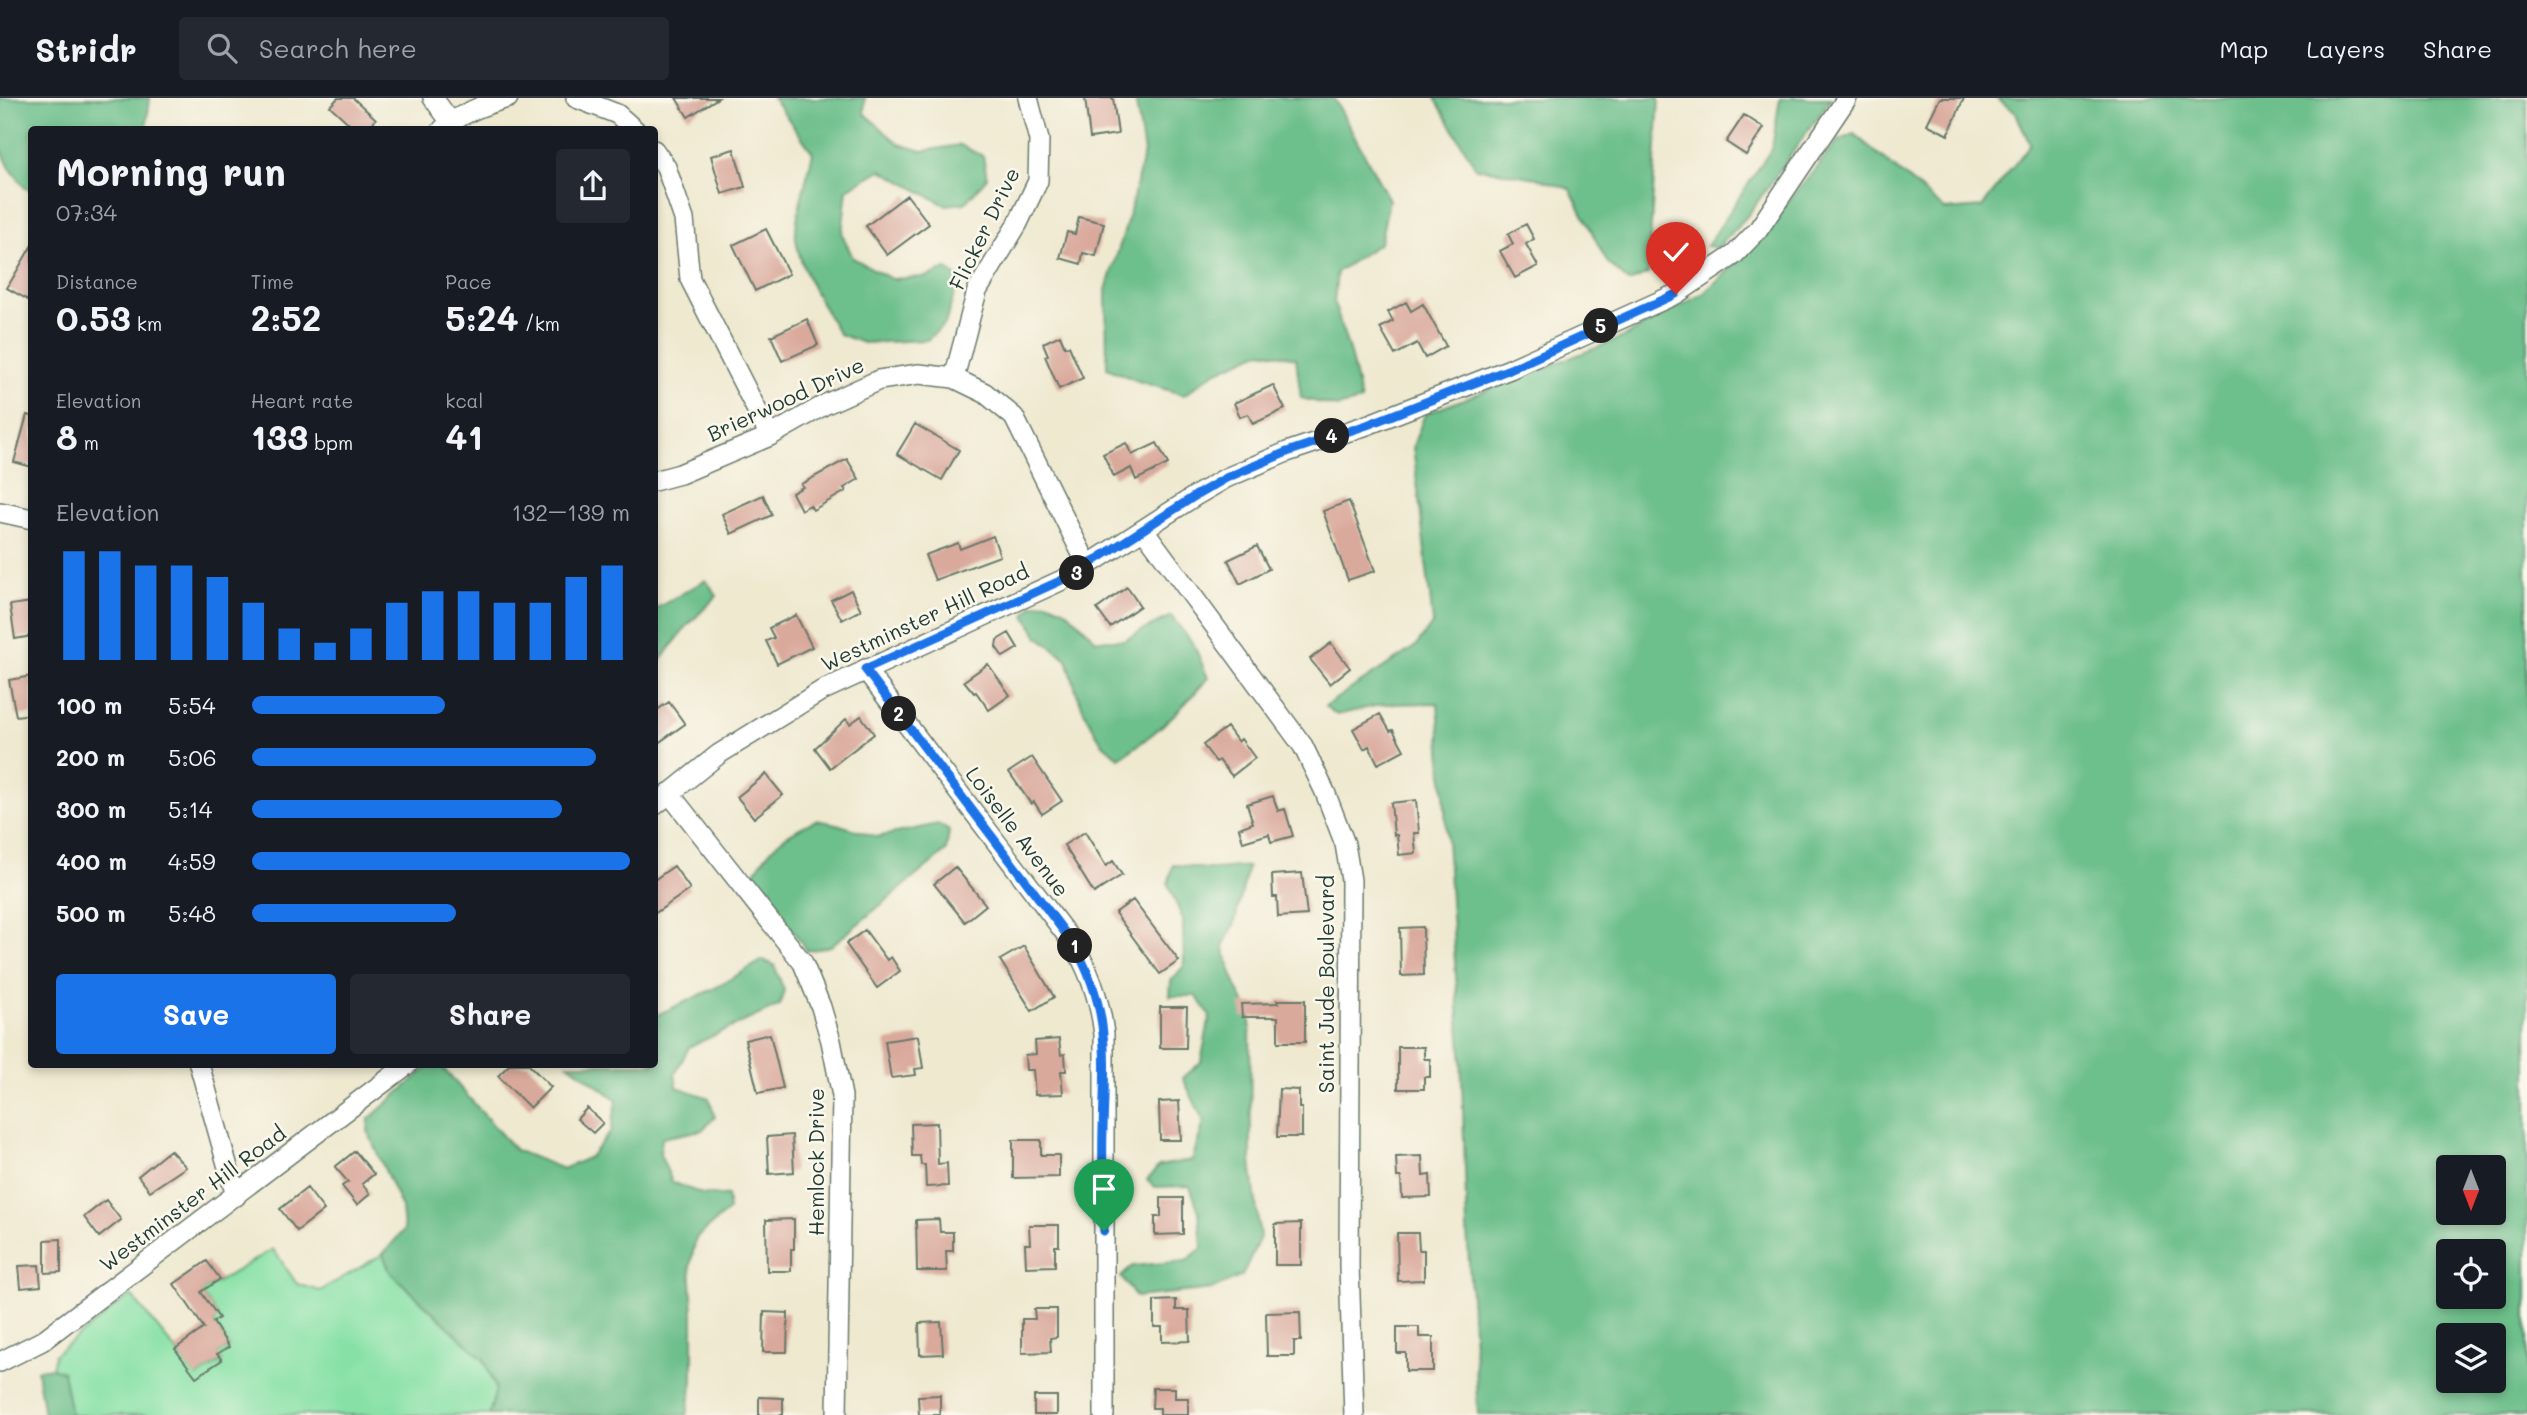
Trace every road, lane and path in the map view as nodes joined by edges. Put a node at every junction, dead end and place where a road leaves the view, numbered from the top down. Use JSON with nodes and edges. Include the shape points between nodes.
{"nodes":[{"id":1,"x":433,"y":98,"type":"edge"},
{"id":2,"x":508,"y":98,"type":"edge"},
{"id":3,"x":576,"y":98,"type":"edge"},
{"id":4,"x":1028,"y":98,"type":"edge"},
{"id":5,"x":1847,"y":98,"type":"edge"},
{"id":6,"x":446,"y":125,"type":"edge"},
{"id":7,"x":630,"y":126,"type":"edge"},
{"id":8,"x":658,"y":156,"type":"edge"},
{"id":9,"x":954,"y":378,"type":"junction"},
{"id":10,"x":770,"y":436,"type":"junction"},
{"id":11,"x":658,"y":480,"type":"edge"},
{"id":12,"x":0,"y":512,"type":"edge"},
{"id":13,"x":28,"y":518,"type":"edge"},
{"id":14,"x":1144,"y":530,"type":"junction"},
{"id":15,"x":1088,"y":566,"type":"junction"},
{"id":16,"x":865,"y":669,"type":"junction"},
{"id":17,"x":662,"y":799,"type":"edge"},
{"id":18,"x":200,"y":1068,"type":"edge"},
{"id":19,"x":403,"y":1068,"type":"edge"},
{"id":20,"x":236,"y":1196,"type":"junction"},
{"id":21,"x":0,"y":1362,"type":"edge"},
{"id":22,"x":837,"y":1415,"type":"edge"},
{"id":23,"x":1104,"y":1415,"type":"edge"},
{"id":24,"x":1354,"y":1415,"type":"edge"}],
"edges":[{"from":1,"to":6,"type":"street"},
{"from":2,"to":6,"type":"street","via":[[476,108]]},
{"from":3,"to":7,"type":"street","via":[[617,114]]},
{"from":4,"to":9,"type":"street","name":"Flicker Drive","via":[[1039,139],[1038,181],[977,291]]},
{"from":5,"to":14,"type":"street","name":"Westminster Hill Road","via":[[1758,230],[1734,254],[1676,294],[1510,369],[1226,478]]},
{"from":8,"to":10,"type":"street","via":[[684,219],[690,279]]},
{"from":9,"to":10,"type":"street","name":"Brierwood Drive","via":[[919,374],[879,380]]},
{"from":9,"to":15,"type":"street","name":"Brierwood Drive","via":[[985,393],[1014,417]]},
{"from":10,"to":11,"type":"street","name":"Brierwood Drive"},
{"from":12,"to":13,"type":"street"},
{"from":14,"to":15,"type":"street","name":"Westminster Hill Road"},
{"from":14,"to":24,"type":"street","name":"Saint Jude Boulevard","via":[[1303,746],[1345,844],[1351,880],[1349,1265]]},
{"from":15,"to":16,"type":"street","name":"Westminster Hill Road"},
{"from":16,"to":17,"type":"street","name":"Westminster Hill Road","via":[[745,737]]},
{"from":16,"to":23,"type":"street","name":"Loiselle Avenue","via":[[1072,942],[1097,994],[1104,1034]]},
{"from":17,"to":22,"type":"street","name":"Hemlock Drive","via":[[803,963],[831,1041],[842,1107]]},
{"from":18,"to":20,"type":"street"},
{"from":19,"to":20,"type":"street","name":"Westminster Hill Road"},
{"from":20,"to":21,"type":"street","name":"Westminster Hill Road","via":[[42,1341]]}]}
